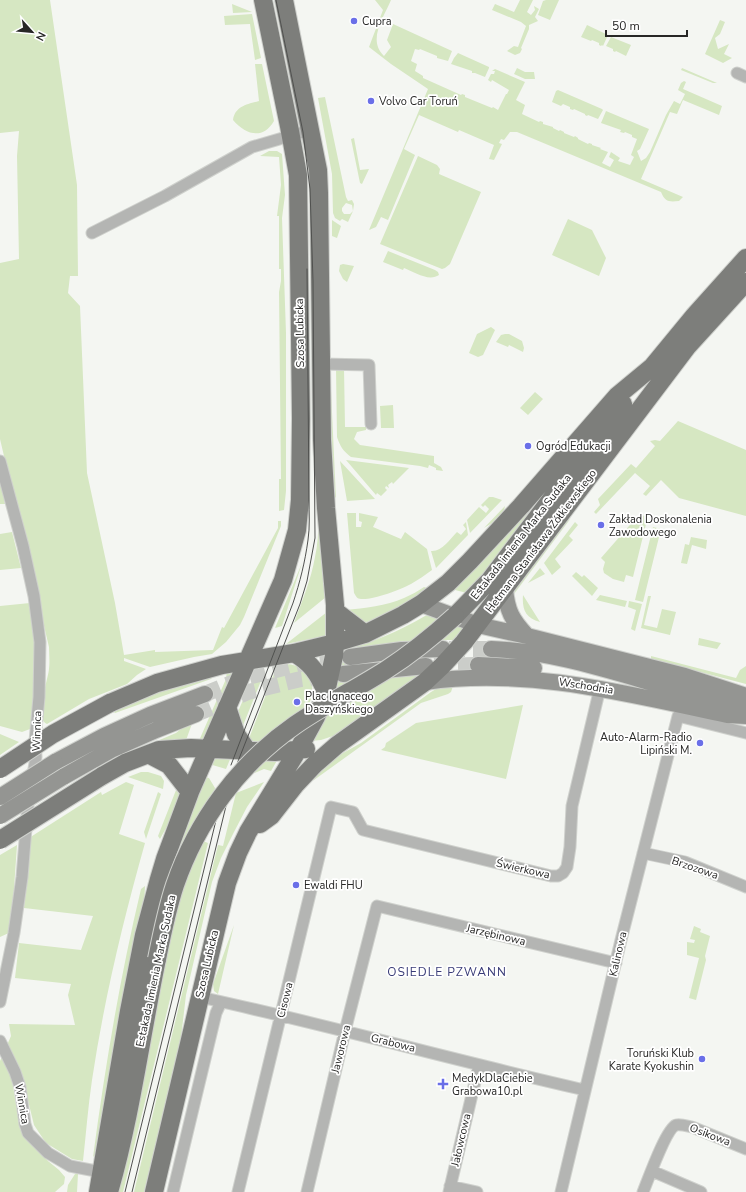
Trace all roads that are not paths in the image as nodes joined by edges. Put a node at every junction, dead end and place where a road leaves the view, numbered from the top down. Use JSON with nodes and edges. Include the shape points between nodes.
{"nodes":[{"id":1,"x":262,"y":0,"type":"edge"},
{"id":2,"x":284,"y":0,"type":"edge"},
{"id":3,"x":310,"y":130,"type":"junction"},
{"id":4,"x":291,"y":136,"type":"junction"},
{"id":5,"x":92,"y":233,"type":"dead end"},
{"id":6,"x":746,"y":258,"type":"edge"},
{"id":7,"x":746,"y":282,"type":"edge"},
{"id":8,"x":322,"y":364,"type":"junction"},
{"id":9,"x":652,"y":367,"type":"junction"},
{"id":10,"x":371,"y":424,"type":"dead end"},
{"id":11,"x":0,"y":461,"type":"edge"},
{"id":12,"x":505,"y":589,"type":"junction"},
{"id":13,"x":420,"y":604,"type":"junction"},
{"id":14,"x":335,"y":611,"type":"junction"},
{"id":15,"x":478,"y":625,"type":"junction"},
{"id":16,"x":365,"y":634,"type":"junction"},
{"id":17,"x":527,"y":636,"type":"junction"},
{"id":18,"x":335,"y":644,"type":"junction"},
{"id":19,"x":491,"y":648,"type":"tunnel mouth"},
{"id":20,"x":443,"y":649,"type":"tunnel mouth"},
{"id":21,"x":294,"y":653,"type":"junction"},
{"id":22,"x":350,"y":657,"type":"tunnel mouth"},
{"id":23,"x":248,"y":660,"type":"junction"},
{"id":24,"x":478,"y":665,"type":"tunnel mouth"},
{"id":25,"x":343,"y":674,"type":"tunnel mouth"},
{"id":26,"x":425,"y":674,"type":"junction"},
{"id":27,"x":664,"y":687,"type":"junction"},
{"id":28,"x":600,"y":688,"type":"junction"},
{"id":29,"x":326,"y":692,"type":"junction"},
{"id":30,"x":205,"y":694,"type":"tunnel mouth"},
{"id":31,"x":746,"y":696,"type":"edge"},
{"id":32,"x":227,"y":707,"type":"junction"},
{"id":33,"x":746,"y":707,"type":"edge"},
{"id":34,"x":196,"y":714,"type":"tunnel mouth"},
{"id":35,"x":746,"y":716,"type":"edge"},
{"id":36,"x":746,"y":733,"type":"edge"},
{"id":37,"x":337,"y":745,"type":"junction"},
{"id":38,"x":209,"y":749,"type":"junction"},
{"id":39,"x":247,"y":750,"type":"junction"},
{"id":40,"x":298,"y":750,"type":"junction"},
{"id":41,"x":148,"y":754,"type":"junction"},
{"id":42,"x":0,"y":769,"type":"edge"},
{"id":43,"x":190,"y":792,"type":"junction"},
{"id":44,"x":0,"y":797,"type":"edge"},
{"id":45,"x":331,"y":808,"type":"joint"},
{"id":46,"x":0,"y":816,"type":"edge"},
{"id":47,"x":248,"y":832,"type":"junction"},
{"id":48,"x":0,"y":840,"type":"edge"},
{"id":49,"x":643,"y":852,"type":"junction"},
{"id":50,"x":746,"y":886,"type":"edge"},
{"id":51,"x":377,"y":906,"type":"joint"},
{"id":52,"x":616,"y":963,"type":"junction"},
{"id":53,"x":200,"y":997,"type":"junction"},
{"id":54,"x":0,"y":1002,"type":"edge"},
{"id":55,"x":221,"y":1002,"type":"junction"},
{"id":56,"x":281,"y":1016,"type":"junction"},
{"id":57,"x":345,"y":1031,"type":"junction"},
{"id":58,"x":0,"y":1041,"type":"edge"},
{"id":59,"x":479,"y":1065,"type":"junction"},
{"id":60,"x":585,"y":1090,"type":"junction"},
{"id":61,"x":746,"y":1150,"type":"edge"},
{"id":62,"x":652,"y":1171,"type":"junction"},
{"id":63,"x":101,"y":1172,"type":"junction"},
{"id":64,"x":449,"y":1189,"type":"edge"},
{"id":65,"x":98,"y":1192,"type":"edge"},
{"id":66,"x":109,"y":1192,"type":"edge"},
{"id":67,"x":154,"y":1192,"type":"edge"},
{"id":68,"x":173,"y":1192,"type":"edge"},
{"id":69,"x":238,"y":1192,"type":"edge"},
{"id":70,"x":307,"y":1192,"type":"edge"},
{"id":71,"x":476,"y":1192,"type":"edge"},
{"id":72,"x":561,"y":1192,"type":"edge"},
{"id":73,"x":643,"y":1192,"type":"edge"},
{"id":74,"x":701,"y":1192,"type":"edge"}],
"edges":[{"from":1,"to":4,"type":"main road","name":"Szosa Lubicka"},
{"from":2,"to":3,"type":"main road","name":"Szosa Lubicka"},
{"from":3,"to":4,"type":"street"},
{"from":3,"to":8,"type":"main road","name":"Szosa Lubicka","via":[[318,170]]},
{"from":4,"to":5,"type":"street","via":[[252,147]]},
{"from":4,"to":23,"type":"main road","name":"Szosa Lubicka","via":[[298,175],[302,418],[300,500],[297,530],[285,573]]},
{"from":6,"to":9,"type":"main road"},
{"from":7,"to":12,"type":"main road","name":"Hetmana Stanisława Żółkiewskiego","via":[[687,347]]},
{"from":8,"to":10,"type":"street","via":[[369,365]]},
{"from":8,"to":14,"type":"main road","name":"Szosa Lubicka","via":[[322,440]]},
{"from":9,"to":13,"type":"main road","via":[[617,396],[463,569]]},
{"from":9,"to":66,"type":"main road","name":"Estakada imienia Marka Sudaka","bridge":true,"via":[[490,580],[455,616],[424,643],[295,726],[263,752],[232,784],[206,820],[184,862],[169,906]]},
{"from":11,"to":54,"type":"street","name":"Winnica","via":[[23,546],[34,596],[40,642],[36,757],[28,804],[14,933]]},
{"from":12,"to":15,"type":"main road","name":"Hetmana Stanisława Żółkiewskiego"},
{"from":12,"to":17,"type":"street","via":[[510,615]]},
{"from":13,"to":15,"type":"street"},
{"from":13,"to":16,"type":"main road"},
{"from":14,"to":16,"type":"main road"},
{"from":14,"to":18,"type":"main road","name":"Szosa Lubicka"},
{"from":15,"to":17,"type":"street"},
{"from":15,"to":26,"type":"main road","name":"Hetmana Stanisława Żółkiewskiego","via":[[455,653]]},
{"from":16,"to":18,"type":"main road"},
{"from":17,"to":31,"type":"street","via":[[685,676]]},
{"from":18,"to":21,"type":"main road"},
{"from":18,"to":29,"type":"main road"},
{"from":19,"to":27,"type":"street","name":"Wschodnia","via":[[562,658]]},
{"from":20,"to":22,"type":"street","via":[[402,650]]},
{"from":21,"to":23,"type":"main road"},
{"from":21,"to":29,"type":"main road","via":[[311,665]]},
{"from":23,"to":32,"type":"main road"},
{"from":23,"to":42,"type":"main road","bridge":true,"via":[[177,677],[110,702],[53,734]]},
{"from":24,"to":27,"type":"street","name":"Wschodnia","via":[[555,670]]},
{"from":25,"to":26,"type":"street","name":"Wschodnia"},
{"from":26,"to":28,"type":"street","name":"Wschodnia","via":[[562,682]]},
{"from":26,"to":37,"type":"main road","name":"Hetmana Stanisława Żółkiewskiego"},
{"from":27,"to":33,"type":"street","name":"Wschodnia"},
{"from":28,"to":35,"type":"street","name":"Wschodnia","via":[[727,716]]},
{"from":28,"to":45,"type":"street","name":"Świerkowa","via":[[573,801],[570,847],[567,867],[563,874],[552,876],[363,830],[353,812]]},
{"from":29,"to":40,"type":"main road"},
{"from":30,"to":44,"type":"street","bridge":true,"via":[[104,736],[55,762]]},
{"from":32,"to":38,"type":"main road"},
{"from":32,"to":39,"type":"main road","via":[[236,734]]},
{"from":34,"to":46,"type":"street","bridge":true,"via":[[111,750]]},
{"from":36,"to":49,"type":"street","name":"Kalinowa","via":[[678,716]]},
{"from":37,"to":40,"type":"main road","name":"Hetmana Stanisława Żółkiewskiego"},
{"from":37,"to":47,"type":"main road","via":[[296,784],[268,818]]},
{"from":38,"to":39,"type":"main road"},
{"from":38,"to":41,"type":"main road","via":[[159,750]]},
{"from":38,"to":43,"type":"main road"},
{"from":39,"to":40,"type":"main road"},
{"from":40,"to":47,"type":"main road","name":"Szosa Lubicka"},
{"from":41,"to":43,"type":"main road","via":[[169,765]]},
{"from":41,"to":48,"type":"main road","bridge":true,"via":[[102,776]]},
{"from":43,"to":63,"type":"main road","via":[[165,859],[144,935]]},
{"from":45,"to":56,"type":"street","name":"Cisowa"},
{"from":47,"to":53,"type":"main road","name":"Szosa Lubicka","via":[[227,883]]},
{"from":49,"to":50,"type":"street","name":"Brzozowa","via":[[685,862]]},
{"from":49,"to":52,"type":"street","name":"Kalinowa"},
{"from":51,"to":52,"type":"street","name":"Jarzębinowa"},
{"from":51,"to":57,"type":"street","name":"Jaworowa"},
{"from":52,"to":60,"type":"street","name":"Kalinowa"},
{"from":53,"to":55,"type":"street","name":"Grabowa"},
{"from":53,"to":67,"type":"main road","name":"Szosa Lubicka"},
{"from":55,"to":56,"type":"street","name":"Grabowa"},
{"from":55,"to":68,"type":"street","via":[[216,1013]]},
{"from":56,"to":57,"type":"street","name":"Grabowa"},
{"from":56,"to":69,"type":"street","name":"Cisowa"},
{"from":57,"to":59,"type":"street","name":"Grabowa"},
{"from":57,"to":70,"type":"street","name":"Jaworowa"},
{"from":58,"to":63,"type":"street","name":"Winnica","via":[[16,1072],[28,1133],[48,1153],[70,1166]]},
{"from":59,"to":60,"type":"street","name":"Grabowa"},
{"from":59,"to":64,"type":"street","name":"Jałowcowa"},
{"from":60,"to":72,"type":"street","name":"Kalinowa"},
{"from":61,"to":62,"type":"street","name":"Osikowa","via":[[692,1127],[676,1125],[669,1131]]},
{"from":62,"to":73,"type":"street","name":"Osikowa"},
{"from":62,"to":74,"type":"street"},
{"from":63,"to":65,"type":"main road"},
{"from":64,"to":71,"type":"street"}]}
